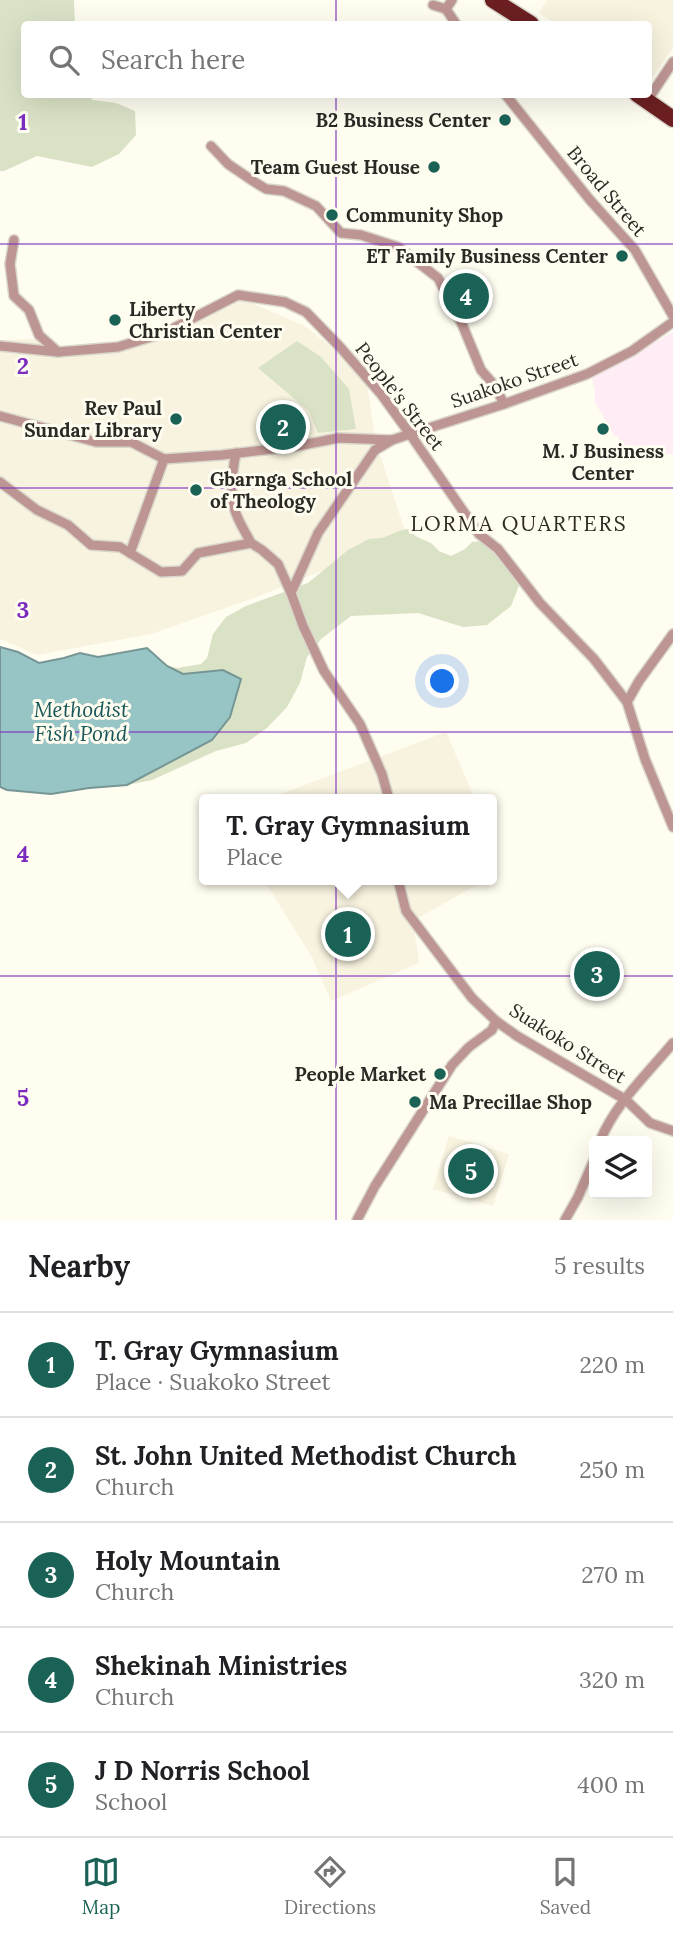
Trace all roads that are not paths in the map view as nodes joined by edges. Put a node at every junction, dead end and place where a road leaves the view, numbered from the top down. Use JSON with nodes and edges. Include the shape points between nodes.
{"nodes":[{"id":1,"x":452,"y":0,"type":"edge"},
{"id":2,"x":493,"y":0,"type":"edge"},
{"id":3,"x":433,"y":5,"type":"dead end"},
{"id":4,"x":446,"y":9,"type":"junction"},
{"id":5,"x":454,"y":21,"type":"edge"},
{"id":6,"x":526,"y":21,"type":"edge"},
{"id":7,"x":673,"y":62,"type":"edge"},
{"id":8,"x":652,"y":86,"type":"edge"},
{"id":9,"x":508,"y":98,"type":"edge"},
{"id":10,"x":642,"y":98,"type":"edge"},
{"id":11,"x":673,"y":119,"type":"edge"},
{"id":12,"x":211,"y":146,"type":"dead end"},
{"id":13,"x":14,"y":240,"type":"dead end"},
{"id":14,"x":673,"y":316,"type":"edge"},
{"id":15,"x":673,"y":322,"type":"edge"},
{"id":16,"x":0,"y":346,"type":"edge"},
{"id":17,"x":58,"y":352,"type":"junction"},
{"id":18,"x":504,"y":404,"type":"junction"},
{"id":19,"x":0,"y":416,"type":"edge"},
{"id":20,"x":410,"y":434,"type":"junction"},
{"id":21,"x":392,"y":440,"type":"junction"},
{"id":22,"x":236,"y":453,"type":"junction"},
{"id":23,"x":163,"y":459,"type":"junction"},
{"id":24,"x":0,"y":482,"type":"edge"},
{"id":25,"x":251,"y":543,"type":"junction"},
{"id":26,"x":130,"y":553,"type":"junction"},
{"id":27,"x":292,"y":593,"type":"junction"},
{"id":28,"x":673,"y":634,"type":"edge"},
{"id":29,"x":626,"y":702,"type":"junction"},
{"id":30,"x":388,"y":794,"type":"edge"},
{"id":31,"x":673,"y":827,"type":"edge"},
{"id":32,"x":399,"y":885,"type":"edge"},
{"id":33,"x":496,"y":1021,"type":"junction"},
{"id":34,"x":673,"y":1043,"type":"edge"},
{"id":35,"x":626,"y":1100,"type":"junction"},
{"id":36,"x":673,"y":1131,"type":"edge"},
{"id":37,"x":603,"y":1136,"type":"edge"},
{"id":38,"x":589,"y":1172,"type":"edge"},
{"id":39,"x":357,"y":1220,"type":"edge"},
{"id":40,"x":565,"y":1220,"type":"edge"}],
"edges":[{"from":1,"to":4,"type":"street"},
{"from":2,"to":6,"type":"highway"},
{"from":3,"to":4,"type":"street"},
{"from":4,"to":5,"type":"street"},
{"from":7,"to":8,"type":"street"},
{"from":9,"to":14,"type":"street","name":"Broad Street","via":[[635,250]]},
{"from":10,"to":11,"type":"highway"},
{"from":12,"to":18,"type":"street","via":[[228,164],[266,189],[284,191],[316,206],[341,233],[398,247],[438,278],[481,370]]},
{"from":13,"to":17,"type":"street","via":[[10,264],[15,296],[29,310],[39,335]]},
{"from":15,"to":18,"type":"street","name":"Suakoko Street","via":[[632,351],[587,374]]},
{"from":16,"to":17,"type":"street","name":"People's Street"},
{"from":17,"to":20,"type":"street","name":"People's Street","via":[[118,347],[164,333],[238,295],[285,302],[306,312],[340,347]]},
{"from":18,"to":20,"type":"street","name":"Suakoko Street"},
{"from":19,"to":23,"type":"street","via":[[96,442],[131,442]]},
{"from":20,"to":21,"type":"street","name":"Suakoko Street"},
{"from":20,"to":29,"type":"street","name":"People's Street","via":[[479,534],[498,549]]},
{"from":21,"to":22,"type":"street","via":[[338,438]]},
{"from":21,"to":27,"type":"street","name":"Suakoko Street","via":[[375,450],[347,488],[318,533]]},
{"from":22,"to":23,"type":"street"},
{"from":22,"to":25,"type":"street","via":[[233,502]]},
{"from":23,"to":26,"type":"street"},
{"from":24,"to":26,"type":"street","via":[[92,545],[120,547]]},
{"from":25,"to":26,"type":"street","via":[[198,553],[182,571],[160,572]]},
{"from":25,"to":27,"type":"street","via":[[278,564]]},
{"from":27,"to":30,"type":"street","via":[[324,671],[360,724]]},
{"from":28,"to":29,"type":"street"},
{"from":29,"to":31,"type":"street","name":"People's Street"},
{"from":32,"to":33,"type":"street","name":"Suakoko Street","via":[[406,911],[472,998]]},
{"from":33,"to":35,"type":"street","name":"Suakoko Street"},
{"from":33,"to":39,"type":"street","via":[[492,1030],[452,1065]]},
{"from":34,"to":35,"type":"street"},
{"from":35,"to":36,"type":"street","name":"Suakoko Street","via":[[650,1123]]},
{"from":35,"to":37,"type":"street"},
{"from":38,"to":40,"type":"street"}]}
